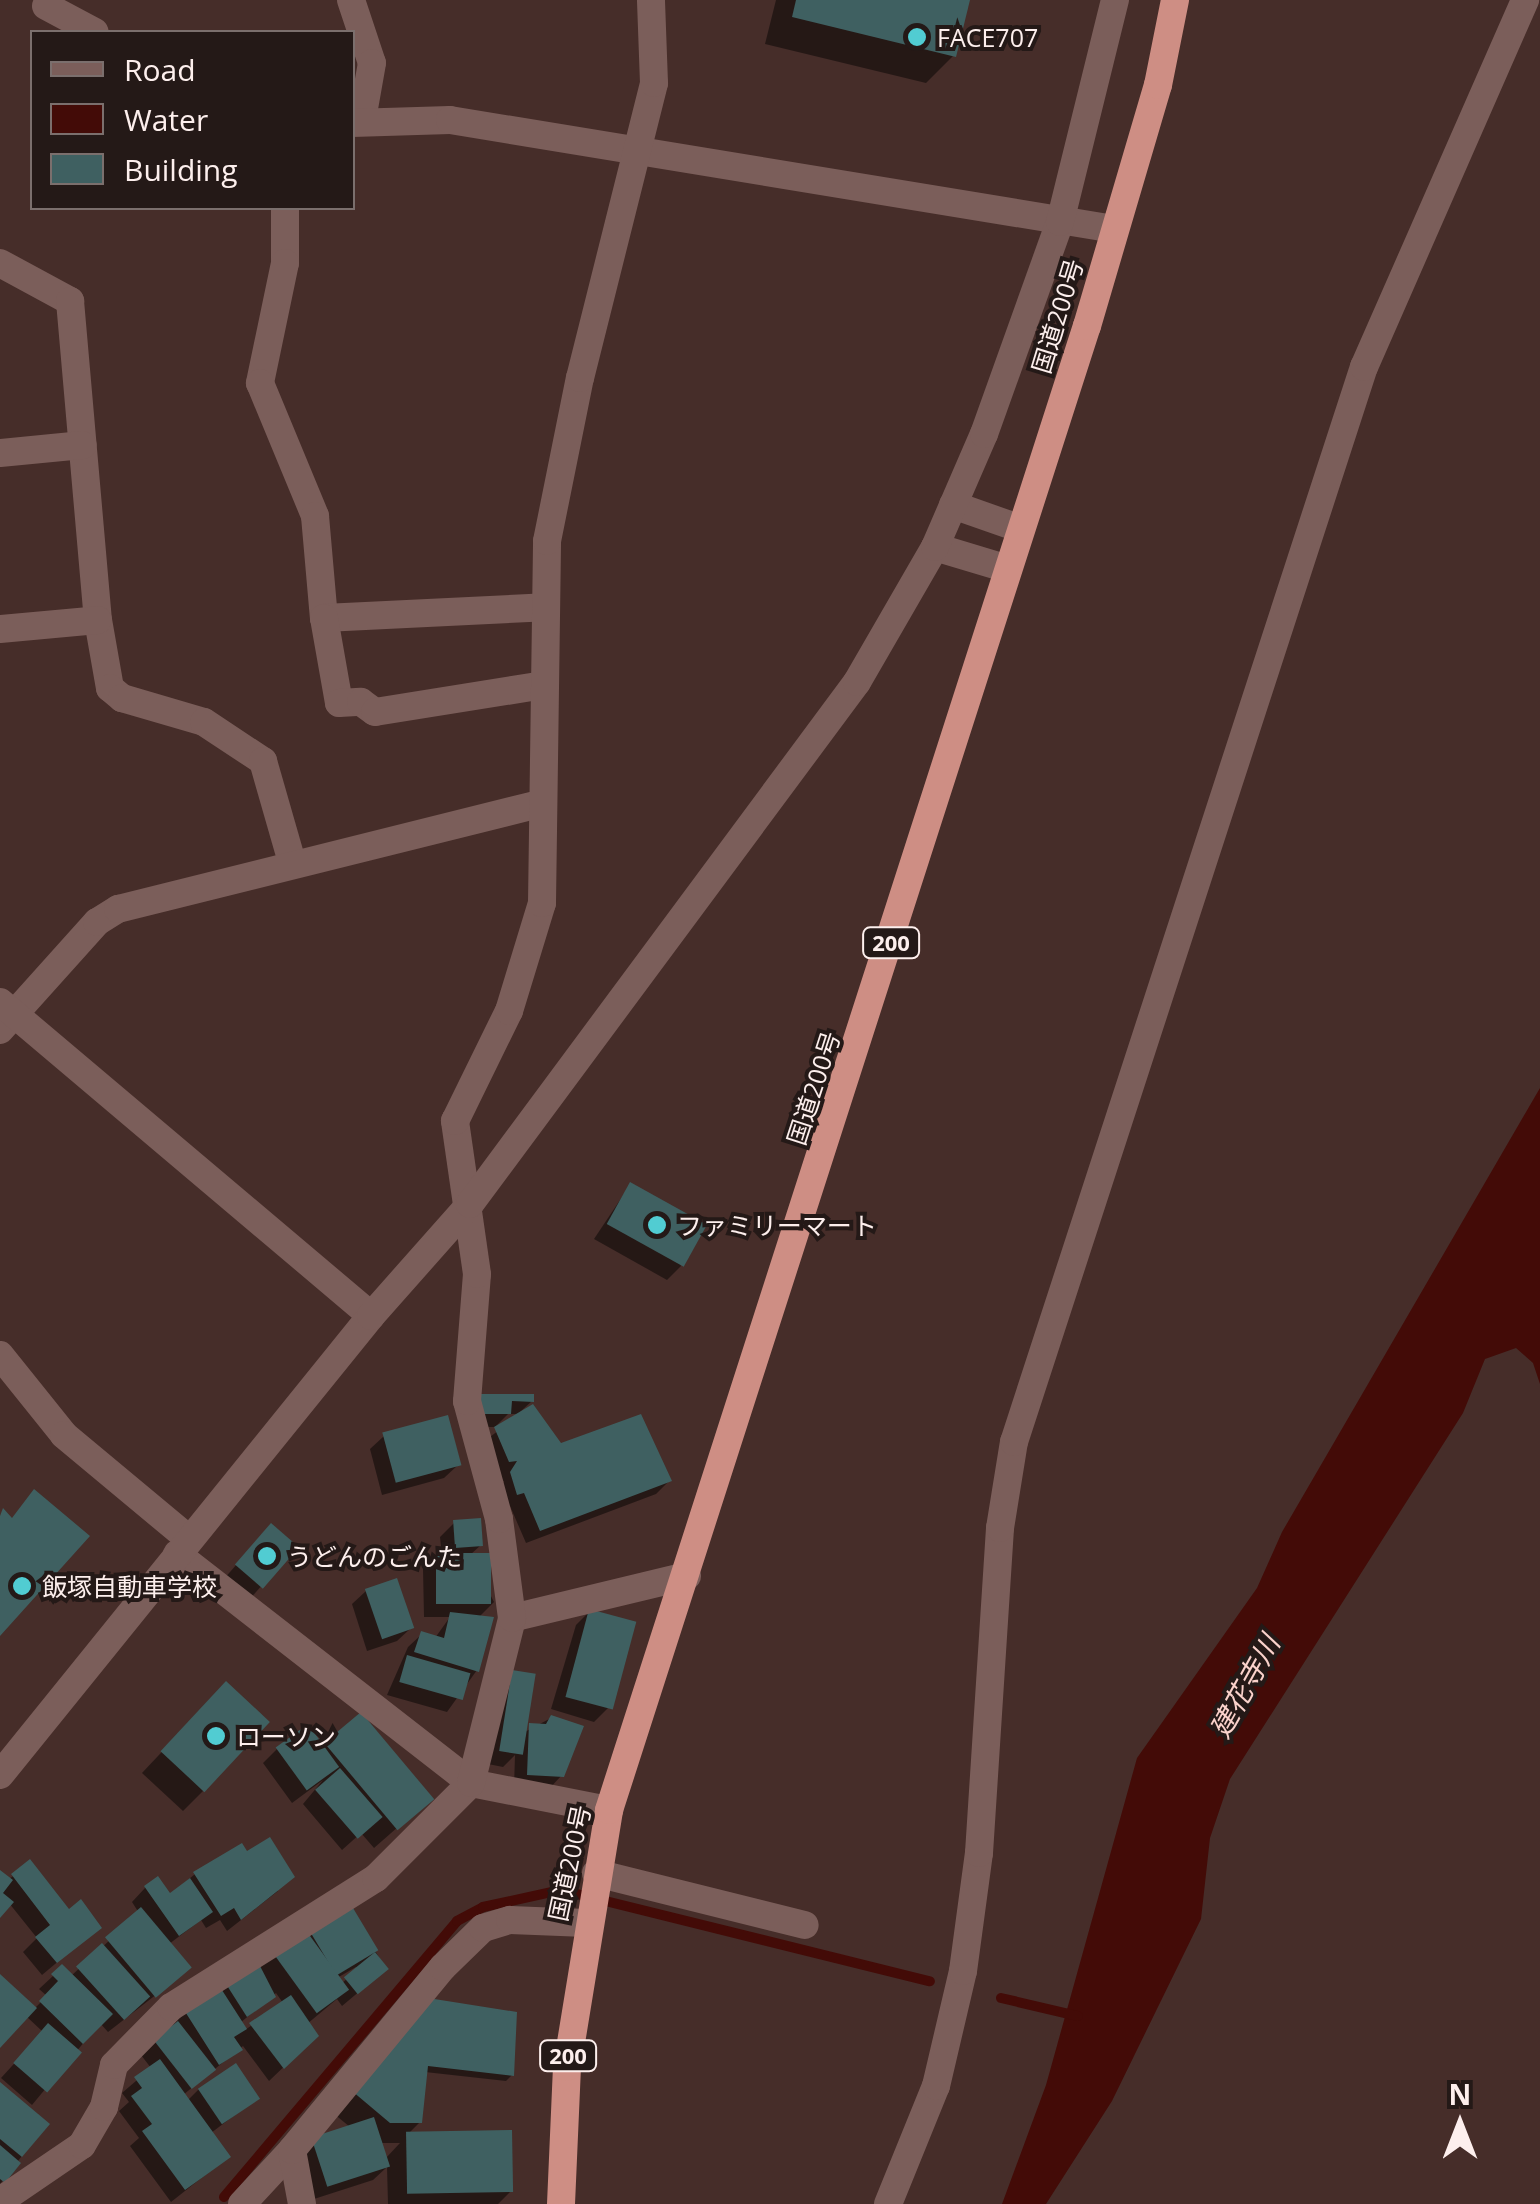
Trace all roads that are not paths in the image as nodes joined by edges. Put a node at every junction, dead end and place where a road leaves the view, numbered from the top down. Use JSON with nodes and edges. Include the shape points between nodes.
{"nodes":[{"id":1,"x":351,"y":0,"type":"edge"},
{"id":2,"x":651,"y":0,"type":"edge"},
{"id":3,"x":1115,"y":0,"type":"edge"},
{"id":4,"x":1175,"y":0,"type":"edge"},
{"id":5,"x":1525,"y":0,"type":"edge"},
{"id":6,"x":46,"y":6,"type":"dead end"},
{"id":7,"x":91,"y":30,"type":"edge"},
{"id":8,"x":357,"y":121,"type":"edge"},
{"id":9,"x":638,"y":147,"type":"junction"},
{"id":10,"x":285,"y":210,"type":"edge"},
{"id":11,"x":1060,"y":222,"type":"junction"},
{"id":12,"x":1114,"y":229,"type":"junction"},
{"id":13,"x":0,"y":263,"type":"edge"},
{"id":14,"x":83,"y":445,"type":"junction"},
{"id":15,"x":0,"y":453,"type":"edge"},
{"id":16,"x":953,"y":504,"type":"junction"},
{"id":17,"x":1021,"y":528,"type":"junction"},
{"id":18,"x":935,"y":547,"type":"junction"},
{"id":19,"x":1008,"y":569,"type":"junction"},
{"id":20,"x":546,"y":607,"type":"junction"},
{"id":21,"x":324,"y":618,"type":"junction"},
{"id":22,"x":98,"y":620,"type":"junction"},
{"id":23,"x":0,"y":630,"type":"edge"},
{"id":24,"x":544,"y":685,"type":"junction"},
{"id":25,"x":540,"y":804,"type":"junction"},
{"id":26,"x":292,"y":862,"type":"junction"},
{"id":27,"x":5,"y":1016,"type":"edge"},
{"id":28,"x":470,"y":1204,"type":"junction"},
{"id":29,"x":370,"y":1316,"type":"junction"},
{"id":30,"x":0,"y":1355,"type":"edge"},
{"id":31,"x":182,"y":1546,"type":"junction"},
{"id":32,"x":686,"y":1576,"type":"junction"},
{"id":33,"x":512,"y":1618,"type":"junction"},
{"id":34,"x":0,"y":1776,"type":"edge"},
{"id":35,"x":471,"y":1783,"type":"junction"},
{"id":36,"x":609,"y":1810,"type":"junction"},
{"id":37,"x":591,"y":1897,"type":"junction"},
{"id":38,"x":805,"y":1926,"type":"dead end"},
{"id":39,"x":292,"y":2150,"type":"junction"},
{"id":40,"x":0,"y":2201,"type":"edge"},
{"id":41,"x":242,"y":2204,"type":"edge"},
{"id":42,"x":302,"y":2204,"type":"edge"},
{"id":43,"x":562,"y":2204,"type":"edge"},
{"id":44,"x":888,"y":2204,"type":"edge"}],
"edges":[{"from":1,"to":8,"type":"street","via":[[372,63]]},
{"from":2,"to":9,"type":"street","via":[[654,83]]},
{"from":3,"to":11,"type":"street"},
{"from":4,"to":12,"type":"highway","name":"国道200号","number":"200","via":[[1158,85]]},
{"from":5,"to":44,"type":"street","via":[[1364,367],[1045,1333],[1014,1442],[1000,1528],[980,1853],[962,1970],[936,2086]]},
{"from":6,"to":7,"type":"street"},
{"from":8,"to":9,"type":"street","via":[[450,120]]},
{"from":9,"to":11,"type":"street"},
{"from":9,"to":20,"type":"street","via":[[547,541]]},
{"from":10,"to":21,"type":"street","via":[[285,262],[260,382],[315,516]]},
{"from":11,"to":12,"type":"street"},
{"from":11,"to":16,"type":"street"},
{"from":12,"to":17,"type":"highway","name":"国道200号","number":"200"},
{"from":13,"to":14,"type":"street","via":[[70,301]]},
{"from":14,"to":15,"type":"street"},
{"from":14,"to":22,"type":"street"},
{"from":16,"to":17,"type":"street"},
{"from":16,"to":18,"type":"street"},
{"from":17,"to":19,"type":"highway","name":"国道200号","number":"200"},
{"from":18,"to":19,"type":"street"},
{"from":18,"to":28,"type":"street","via":[[856,682]]},
{"from":19,"to":32,"type":"highway","name":"国道200号","number":"200"},
{"from":20,"to":21,"type":"street"},
{"from":20,"to":24,"type":"street"},
{"from":21,"to":24,"type":"street","via":[[338,702],[361,702],[376,712]]},
{"from":22,"to":23,"type":"street"},
{"from":22,"to":26,"type":"street","via":[[110,688],[122,698],[204,722],[263,762]]},
{"from":24,"to":25,"type":"street"},
{"from":25,"to":26,"type":"street"},
{"from":25,"to":28,"type":"street","via":[[542,903],[508,1012],[455,1121]]},
{"from":26,"to":27,"type":"street","via":[[118,909]]},
{"from":27,"to":29,"type":"street"},
{"from":28,"to":29,"type":"street"},
{"from":28,"to":33,"type":"street","via":[[478,1274],[467,1400],[499,1519]]},
{"from":29,"to":31,"type":"street"},
{"from":30,"to":31,"type":"street","via":[[64,1435]]},
{"from":31,"to":34,"type":"street"},
{"from":31,"to":35,"type":"street"},
{"from":32,"to":33,"type":"street"},
{"from":32,"to":36,"type":"highway","name":"国道200号","number":"200"},
{"from":33,"to":35,"type":"street"},
{"from":35,"to":36,"type":"street"},
{"from":35,"to":40,"type":"street","via":[[376,1878],[171,2006],[114,2065],[104,2108],[82,2145]]},
{"from":36,"to":37,"type":"highway","name":"国道200号","number":"200"},
{"from":37,"to":38,"type":"street"},
{"from":37,"to":39,"type":"street","via":[[483,1928]]},
{"from":37,"to":43,"type":"highway","name":"国道200号","number":"200","via":[[567,2067]]},
{"from":39,"to":41,"type":"street"},
{"from":39,"to":42,"type":"street"}]}
